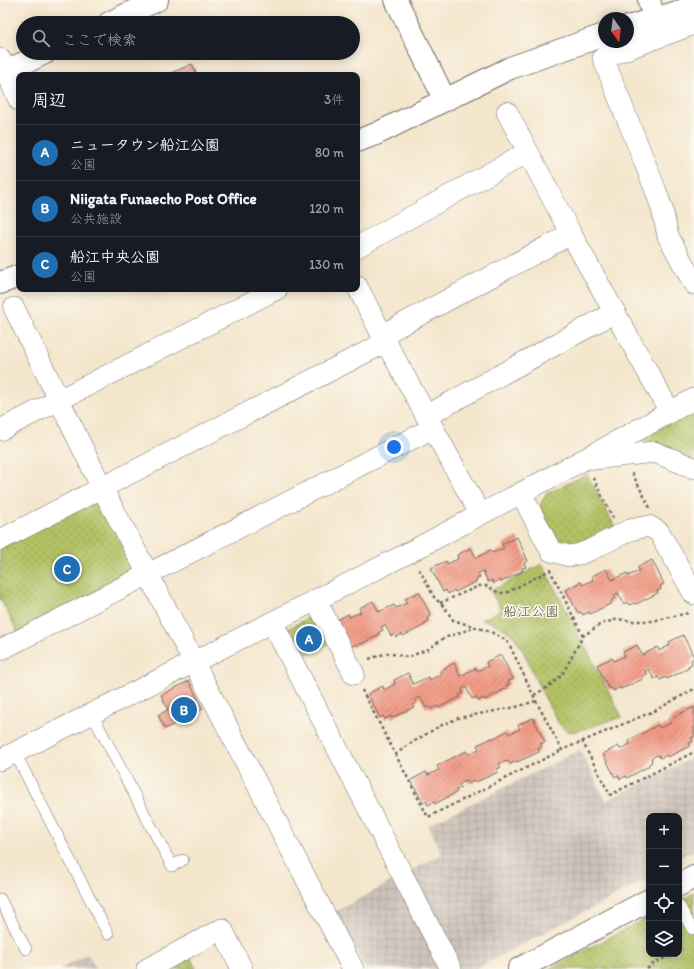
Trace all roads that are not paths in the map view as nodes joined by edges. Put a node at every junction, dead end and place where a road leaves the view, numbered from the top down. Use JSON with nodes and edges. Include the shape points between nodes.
{"nodes":[{"id":1,"x":157,"y":0,"type":"edge"},
{"id":2,"x":396,"y":0,"type":"edge"},
{"id":3,"x":694,"y":6,"type":"edge"},
{"id":4,"x":651,"y":9,"type":"edge"},
{"id":5,"x":124,"y":16,"type":"edge"},
{"id":6,"x":634,"y":22,"type":"edge"},
{"id":7,"x":694,"y":24,"type":"edge"},
{"id":8,"x":598,"y":37,"type":"edge"},
{"id":9,"x":25,"y":60,"type":"edge"},
{"id":10,"x":2,"y":68,"type":"edge"},
{"id":11,"x":16,"y":94,"type":"edge"},
{"id":12,"x":445,"y":100,"type":"junction"},
{"id":13,"x":507,"y":112,"type":"dead end"},
{"id":14,"x":360,"y":140,"type":"edge"},
{"id":15,"x":528,"y":152,"type":"junction"},
{"id":16,"x":571,"y":234,"type":"junction"},
{"id":17,"x":360,"y":245,"type":"edge"},
{"id":18,"x":16,"y":277,"type":"edge"},
{"id":19,"x":0,"y":283,"type":"edge"},
{"id":20,"x":694,"y":284,"type":"edge"},
{"id":21,"x":271,"y":292,"type":"edge"},
{"id":22,"x":360,"y":292,"type":"edge"},
{"id":23,"x":14,"y":308,"type":"dead end"},
{"id":24,"x":615,"y":312,"type":"junction"},
{"id":25,"x":384,"y":339,"type":"junction"},
{"id":26,"x":60,"y":399,"type":"junction"},
{"id":27,"x":694,"y":399,"type":"edge"},
{"id":28,"x":670,"y":412,"type":"junction"},
{"id":29,"x":429,"y":422,"type":"junction"},
{"id":30,"x":0,"y":430,"type":"edge"},
{"id":31,"x":583,"y":460,"type":"junction"},
{"id":32,"x":694,"y":468,"type":"edge"},
{"id":33,"x":102,"y":488,"type":"junction"},
{"id":34,"x":521,"y":493,"type":"junction"},
{"id":35,"x":480,"y":514,"type":"junction"},
{"id":36,"x":0,"y":540,"type":"edge"},
{"id":37,"x":148,"y":574,"type":"junction"},
{"id":38,"x":316,"y":600,"type":"junction"},
{"id":39,"x":692,"y":603,"type":"edge"},
{"id":40,"x":272,"y":622,"type":"junction"},
{"id":41,"x":0,"y":650,"type":"edge"},
{"id":42,"x":194,"y":662,"type":"junction"},
{"id":43,"x":354,"y":674,"type":"road end"},
{"id":44,"x":92,"y":714,"type":"junction"},
{"id":45,"x":7,"y":756,"type":"edge"},
{"id":46,"x":183,"y":860,"type":"dead end"},
{"id":47,"x":694,"y":877,"type":"edge"},
{"id":48,"x":682,"y":883,"type":"edge"},
{"id":49,"x":0,"y":899,"type":"edge"},
{"id":50,"x":646,"y":902,"type":"edge"},
{"id":51,"x":682,"y":911,"type":"edge"},
{"id":52,"x":692,"y":930,"type":"dead end"},
{"id":53,"x":108,"y":934,"type":"dead end"},
{"id":54,"x":26,"y":949,"type":"dead end"},
{"id":55,"x":147,"y":969,"type":"edge"},
{"id":56,"x":242,"y":969,"type":"edge"},
{"id":57,"x":353,"y":969,"type":"edge"},
{"id":58,"x":451,"y":969,"type":"edge"},
{"id":59,"x":519,"y":969,"type":"edge"}],
"edges":[{"from":1,"to":5,"type":"street"},
{"from":2,"to":12,"type":"street"},
{"from":3,"to":4,"type":"street"},
{"from":4,"to":6,"type":"street"},
{"from":7,"to":20,"type":"street","via":[[603,58],[656,191],[668,236]]},
{"from":8,"to":12,"type":"street","via":[[510,68]]},
{"from":9,"to":10,"type":"street"},
{"from":10,"to":11,"type":"street"},
{"from":12,"to":14,"type":"street"},
{"from":13,"to":15,"type":"street"},
{"from":15,"to":16,"type":"street"},
{"from":15,"to":17,"type":"street"},
{"from":16,"to":24,"type":"street"},
{"from":16,"to":25,"type":"street"},
{"from":18,"to":19,"type":"street"},
{"from":21,"to":26,"type":"street"},
{"from":22,"to":25,"type":"street"},
{"from":23,"to":26,"type":"street"},
{"from":24,"to":28,"type":"street"},
{"from":24,"to":29,"type":"street"},
{"from":25,"to":29,"type":"street"},
{"from":25,"to":33,"type":"street"},
{"from":26,"to":30,"type":"street"},
{"from":26,"to":33,"type":"street"},
{"from":27,"to":28,"type":"street"},
{"from":28,"to":31,"type":"street"},
{"from":29,"to":35,"type":"street"},
{"from":29,"to":37,"type":"street"},
{"from":31,"to":32,"type":"street","via":[[654,452]]},
{"from":31,"to":34,"type":"street"},
{"from":33,"to":36,"type":"street"},
{"from":33,"to":37,"type":"street"},
{"from":34,"to":35,"type":"street"},
{"from":34,"to":39,"type":"street","via":[[551,551],[569,556],[590,550],[630,530],[649,526],[659,532]]},
{"from":35,"to":38,"type":"street"},
{"from":37,"to":41,"type":"street"},
{"from":37,"to":42,"type":"street"},
{"from":38,"to":40,"type":"street"},
{"from":38,"to":43,"type":"street"},
{"from":40,"to":42,"type":"street"},
{"from":40,"to":58,"type":"street"},
{"from":42,"to":44,"type":"street"},
{"from":42,"to":57,"type":"street"},
{"from":44,"to":45,"type":"street"},
{"from":44,"to":46,"type":"lane","via":[[172,866]]},
{"from":45,"to":53,"type":"lane"},
{"from":47,"to":48,"type":"street"},
{"from":49,"to":54,"type":"lane"},
{"from":50,"to":59,"type":"street"},
{"from":51,"to":52,"type":"lane"},
{"from":55,"to":56,"type":"street","via":[[222,929]]}]}
